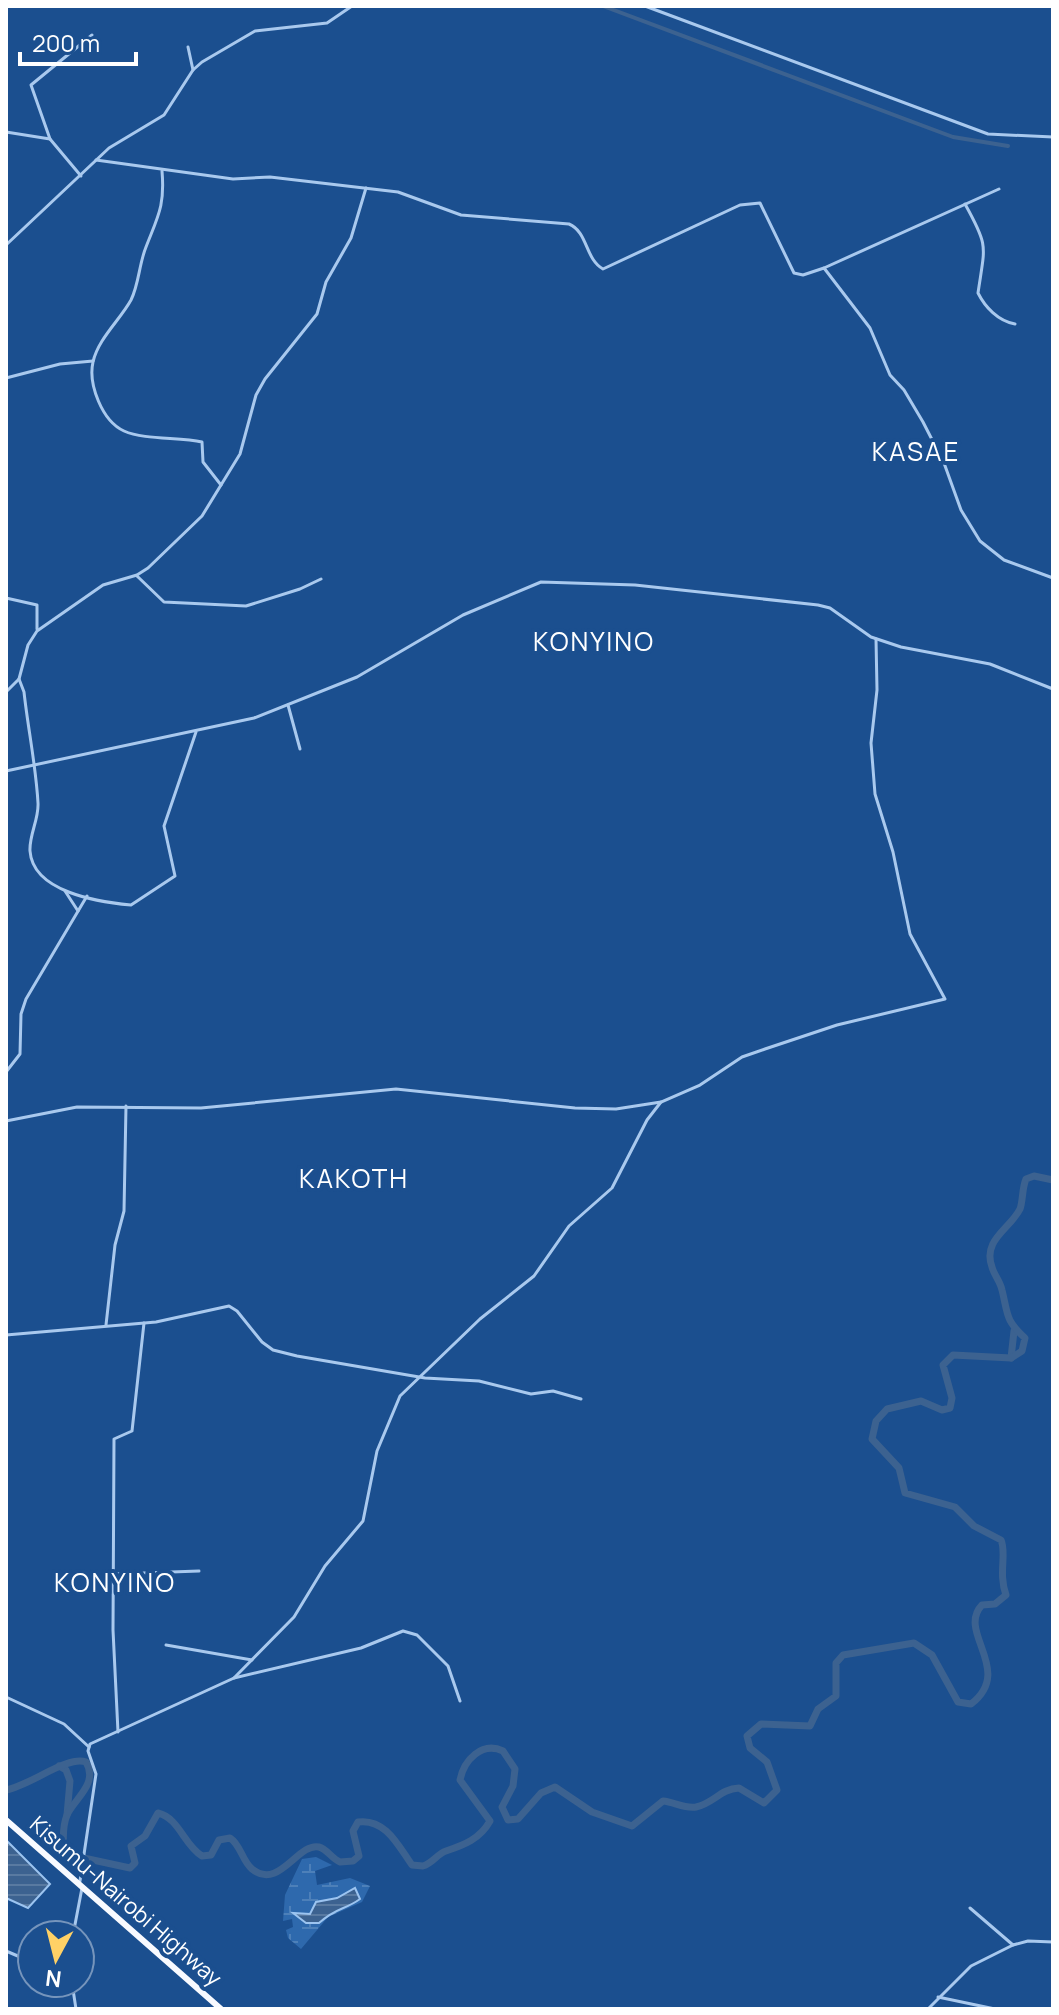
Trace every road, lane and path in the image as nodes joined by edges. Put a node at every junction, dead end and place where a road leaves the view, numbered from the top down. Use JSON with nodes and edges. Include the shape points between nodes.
{"nodes":[{"id":1,"x":352,"y":6,"type":"edge"},
{"id":2,"x":645,"y":6,"type":"edge"},
{"id":3,"x":92,"y":35,"type":"dead end"},
{"id":4,"x":188,"y":47,"type":"dead end"},
{"id":5,"x":193,"y":70,"type":"junction"},
{"id":6,"x":6,"y":132,"type":"edge"},
{"id":7,"x":1053,"y":137,"type":"edge"},
{"id":8,"x":50,"y":139,"type":"junction"},
{"id":9,"x":96,"y":160,"type":"junction"},
{"id":10,"x":162,"y":171,"type":"junction"},
{"id":11,"x":81,"y":176,"type":"junction"},
{"id":12,"x":366,"y":188,"type":"junction"},
{"id":13,"x":999,"y":189,"type":"dead end"},
{"id":14,"x":965,"y":204,"type":"junction"},
{"id":15,"x":6,"y":245,"type":"edge"},
{"id":16,"x":824,"y":268,"type":"junction"},
{"id":17,"x":1015,"y":324,"type":"dead end"},
{"id":18,"x":93,"y":361,"type":"junction"},
{"id":19,"x":6,"y":378,"type":"edge"},
{"id":20,"x":221,"y":485,"type":"junction"},
{"id":21,"x":137,"y":575,"type":"junction"},
{"id":22,"x":1053,"y":578,"type":"edge"},
{"id":23,"x":321,"y":579,"type":"dead end"},
{"id":24,"x":6,"y":598,"type":"edge"},
{"id":25,"x":37,"y":631,"type":"junction"},
{"id":26,"x":876,"y":639,"type":"junction"},
{"id":27,"x":19,"y":679,"type":"junction"},
{"id":28,"x":1053,"y":689,"type":"edge"},
{"id":29,"x":6,"y":692,"type":"edge"},
{"id":30,"x":288,"y":705,"type":"junction"},
{"id":31,"x":196,"y":732,"type":"junction"},
{"id":32,"x":300,"y":749,"type":"dead end"},
{"id":33,"x":34,"y":765,"type":"junction"},
{"id":34,"x":6,"y":771,"type":"edge"},
{"id":35,"x":65,"y":891,"type":"junction"},
{"id":36,"x":87,"y":896,"type":"junction"},
{"id":37,"x":78,"y":911,"type":"junction"},
{"id":38,"x":6,"y":1072,"type":"edge"},
{"id":39,"x":661,"y":1102,"type":"junction"},
{"id":40,"x":126,"y":1106,"type":"junction"},
{"id":41,"x":6,"y":1121,"type":"edge"},
{"id":42,"x":144,"y":1323,"type":"junction"},
{"id":43,"x":106,"y":1326,"type":"junction"},
{"id":44,"x":6,"y":1335,"type":"edge"},
{"id":45,"x":417,"y":1377,"type":"junction"},
{"id":46,"x":581,"y":1399,"type":"dead end"},
{"id":47,"x":199,"y":1571,"type":"dead end"},
{"id":48,"x":115,"y":1574,"type":"junction"},
{"id":49,"x":166,"y":1645,"type":"dead end"},
{"id":50,"x":252,"y":1660,"type":"junction"},
{"id":51,"x":234,"y":1678,"type":"junction"},
{"id":52,"x":6,"y":1697,"type":"edge"},
{"id":53,"x":460,"y":1701,"type":"dead end"},
{"id":54,"x":118,"y":1732,"type":"dead end"},
{"id":55,"x":89,"y":1747,"type":"junction"},
{"id":56,"x":6,"y":1820,"type":"edge"},
{"id":57,"x":81,"y":1886,"type":"junction"},
{"id":58,"x":970,"y":1908,"type":"dead end"},
{"id":59,"x":76,"y":1919,"type":"edge"},
{"id":60,"x":1053,"y":1942,"type":"edge"},
{"id":61,"x":1013,"y":1945,"type":"junction"},
{"id":62,"x":938,"y":1997,"type":"junction"},
{"id":63,"x":221,"y":2009,"type":"edge"},
{"id":64,"x":928,"y":2009,"type":"edge"},
{"id":65,"x":995,"y":2009,"type":"edge"}],
"edges":[{"from":1,"to":5,"type":"street","via":[[327,23],[255,31]]},
{"from":2,"to":7,"type":"street","via":[[988,134]]},
{"from":3,"to":8,"type":"street","via":[[31,85]]},
{"from":4,"to":5,"type":"street"},
{"from":5,"to":9,"type":"street","via":[[164,115]]},
{"from":6,"to":8,"type":"street"},
{"from":8,"to":11,"type":"street"},
{"from":9,"to":10,"type":"street"},
{"from":9,"to":11,"type":"street"},
{"from":10,"to":12,"type":"street"},
{"from":10,"to":18,"type":"street","via":[[164,198],[133,296]]},
{"from":11,"to":15,"type":"street"},
{"from":12,"to":16,"type":"street","via":[[413,196],[461,215],[575,225],[594,263],[603,269],[755,202],[765,209],[794,273]]},
{"from":12,"to":20,"type":"street","via":[[351,238],[326,282],[317,314],[256,395],[240,454]]},
{"from":13,"to":14,"type":"street"},
{"from":14,"to":16,"type":"street"},
{"from":14,"to":17,"type":"street","via":[[983,235],[978,293],[985,306]]},
{"from":16,"to":22,"type":"street","via":[[870,328],[980,541],[1004,560]]},
{"from":18,"to":19,"type":"street"},
{"from":18,"to":20,"type":"street","via":[[93,388],[119,428],[202,442],[203,462]]},
{"from":20,"to":21,"type":"street","via":[[202,516]]},
{"from":21,"to":23,"type":"street","via":[[164,602],[246,606]]},
{"from":21,"to":25,"type":"street","via":[[103,585]]},
{"from":24,"to":25,"type":"street","via":[[37,605]]},
{"from":25,"to":27,"type":"street"},
{"from":26,"to":28,"type":"street","via":[[990,664]]},
{"from":26,"to":30,"type":"street","via":[[818,605],[547,581],[463,615],[373,669]]},
{"from":26,"to":39,"type":"street","via":[[871,758],[875,794],[910,934],[945,999],[837,1025],[742,1057],[700,1085]]},
{"from":27,"to":29,"type":"street"},
{"from":27,"to":33,"type":"street"},
{"from":30,"to":31,"type":"street"},
{"from":30,"to":32,"type":"street"},
{"from":31,"to":33,"type":"street"},
{"from":31,"to":36,"type":"street","via":[[164,826],[175,876],[131,905]]},
{"from":33,"to":34,"type":"street"},
{"from":33,"to":35,"type":"street","via":[[39,807],[30,843],[32,861],[39,876]]},
{"from":35,"to":36,"type":"street"},
{"from":35,"to":37,"type":"street"},
{"from":36,"to":37,"type":"street"},
{"from":37,"to":38,"type":"street","via":[[26,999],[20,1054]]},
{"from":39,"to":40,"type":"street","via":[[575,1108],[396,1089],[201,1108]]},
{"from":39,"to":45,"type":"street","via":[[612,1188],[569,1226],[534,1276]]},
{"from":40,"to":41,"type":"street","via":[[64,1109]]},
{"from":40,"to":43,"type":"street","via":[[124,1211]]},
{"from":42,"to":43,"type":"street"},
{"from":42,"to":45,"type":"street","via":[[229,1306],[273,1350]]},
{"from":42,"to":48,"type":"street","via":[[132,1431],[114,1439]]},
{"from":43,"to":44,"type":"street"},
{"from":45,"to":46,"type":"street","via":[[479,1381]]},
{"from":45,"to":50,"type":"street","via":[[392,1407],[358,1530],[325,1566],[294,1617]]},
{"from":47,"to":48,"type":"street"},
{"from":48,"to":54,"type":"street"},
{"from":49,"to":50,"type":"street"},
{"from":50,"to":51,"type":"street"},
{"from":51,"to":53,"type":"street","via":[[361,1648],[403,1631],[417,1635],[448,1666]]},
{"from":51,"to":55,"type":"street"},
{"from":52,"to":55,"type":"street","via":[[51,1716]]},
{"from":55,"to":57,"type":"street","via":[[96,1769]]},
{"from":56,"to":57,"type":"highway","name":"Kisumu-Nairobi Highway"},
{"from":57,"to":59,"type":"street"},
{"from":57,"to":63,"type":"highway","name":"Kisumu-Nairobi Highway"},
{"from":58,"to":61,"type":"street"},
{"from":60,"to":61,"type":"street"},
{"from":61,"to":62,"type":"street","via":[[971,1966]]},
{"from":62,"to":64,"type":"street"},
{"from":62,"to":65,"type":"street"}]}
